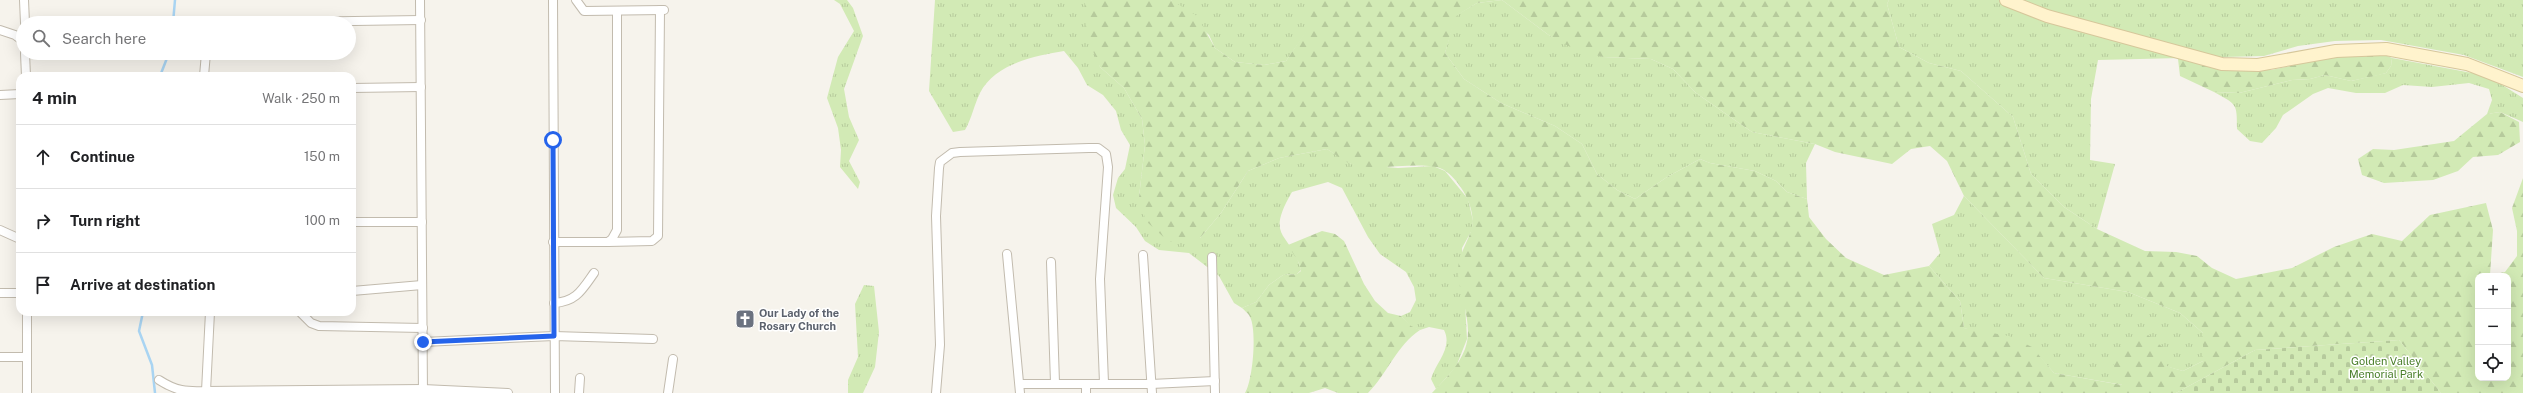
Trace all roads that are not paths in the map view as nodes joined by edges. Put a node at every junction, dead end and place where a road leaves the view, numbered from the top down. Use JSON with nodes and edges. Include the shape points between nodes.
{"nodes":[{"id":1,"x":24,"y":0,"type":"edge"},
{"id":2,"x":420,"y":0,"type":"edge"},
{"id":3,"x":553,"y":0,"type":"edge"},
{"id":4,"x":576,"y":0,"type":"edge"},
{"id":5,"x":2006,"y":0,"type":"edge"},
{"id":6,"x":617,"y":11,"type":"junction"},
{"id":7,"x":25,"y":16,"type":"edge"},
{"id":8,"x":421,"y":20,"type":"junction"},
{"id":9,"x":356,"y":21,"type":"edge"},
{"id":10,"x":0,"y":30,"type":"edge"},
{"id":11,"x":16,"y":36,"type":"edge"},
{"id":12,"x":25,"y":60,"type":"edge"},
{"id":13,"x":205,"y":60,"type":"edge"},
{"id":14,"x":26,"y":72,"type":"edge"},
{"id":15,"x":204,"y":72,"type":"edge"},
{"id":16,"x":2523,"y":86,"type":"edge"},
{"id":17,"x":421,"y":87,"type":"junction"},
{"id":18,"x":356,"y":88,"type":"edge"},
{"id":19,"x":16,"y":94,"type":"edge"},
{"id":20,"x":0,"y":95,"type":"edge"},
{"id":21,"x":356,"y":222,"type":"edge"},
{"id":22,"x":422,"y":222,"type":"junction"},
{"id":23,"x":0,"y":230,"type":"edge"},
{"id":24,"x":16,"y":237,"type":"edge"},
{"id":25,"x":553,"y":242,"type":"junction"},
{"id":26,"x":608,"y":242,"type":"junction"},
{"id":27,"x":1007,"y":254,"type":"dead end"},
{"id":28,"x":1143,"y":255,"type":"dead end"},
{"id":29,"x":1212,"y":258,"type":"dead end"},
{"id":30,"x":1051,"y":262,"type":"dead end"},
{"id":31,"x":594,"y":273,"type":"dead end"},
{"id":32,"x":422,"y":285,"type":"junction"},
{"id":33,"x":356,"y":291,"type":"edge"},
{"id":34,"x":0,"y":293,"type":"edge"},
{"id":35,"x":16,"y":293,"type":"edge"},
{"id":36,"x":554,"y":303,"type":"junction"},
{"id":37,"x":27,"y":316,"type":"edge"},
{"id":38,"x":210,"y":316,"type":"edge"},
{"id":39,"x":304,"y":316,"type":"edge"},
{"id":40,"x":423,"y":328,"type":"junction"},
{"id":41,"x":554,"y":336,"type":"junction"},
{"id":42,"x":653,"y":338,"type":"dead end"},
{"id":43,"x":423,"y":342,"type":"junction"},
{"id":44,"x":0,"y":357,"type":"edge"},
{"id":45,"x":27,"y":357,"type":"junction"},
{"id":46,"x":673,"y":359,"type":"dead end"},
{"id":47,"x":580,"y":378,"type":"dead end"},
{"id":48,"x":160,"y":380,"type":"dead end"},
{"id":49,"x":1215,"y":380,"type":"junction"},
{"id":50,"x":1055,"y":383,"type":"junction"},
{"id":51,"x":1104,"y":383,"type":"junction"},
{"id":52,"x":1020,"y":384,"type":"junction"},
{"id":53,"x":1086,"y":384,"type":"junction"},
{"id":54,"x":1151,"y":384,"type":"junction"},
{"id":55,"x":423,"y":391,"type":"edge"},
{"id":56,"x":211,"y":392,"type":"edge"},
{"id":57,"x":27,"y":393,"type":"edge"},
{"id":58,"x":508,"y":393,"type":"edge"},
{"id":59,"x":555,"y":393,"type":"edge"},
{"id":60,"x":579,"y":393,"type":"edge"},
{"id":61,"x":668,"y":393,"type":"edge"},
{"id":62,"x":936,"y":393,"type":"edge"},
{"id":63,"x":1020,"y":393,"type":"edge"},
{"id":64,"x":1086,"y":393,"type":"edge"},
{"id":65,"x":1152,"y":393,"type":"edge"},
{"id":66,"x":1215,"y":393,"type":"edge"}],
"edges":[{"from":1,"to":7,"type":"street"},
{"from":2,"to":8,"type":"street"},
{"from":3,"to":25,"type":"street"},
{"from":4,"to":6,"type":"street","via":[[584,11]]},
{"from":5,"to":16,"type":"main road","via":[[2047,16],[2222,64],[2258,65],[2336,52],[2386,49],[2467,64]]},
{"from":6,"to":26,"type":"street","via":[[617,230]]},
{"from":6,"to":26,"type":"street","via":[[662,10],[658,236],[652,241]]},
{"from":8,"to":9,"type":"street"},
{"from":8,"to":17,"type":"street"},
{"from":10,"to":11,"type":"street"},
{"from":12,"to":14,"type":"street"},
{"from":13,"to":15,"type":"street"},
{"from":17,"to":18,"type":"street"},
{"from":17,"to":22,"type":"street"},
{"from":19,"to":20,"type":"street"},
{"from":21,"to":22,"type":"street"},
{"from":22,"to":32,"type":"street"},
{"from":23,"to":24,"type":"street"},
{"from":25,"to":26,"type":"street"},
{"from":25,"to":36,"type":"street"},
{"from":27,"to":52,"type":"street"},
{"from":28,"to":54,"type":"street"},
{"from":29,"to":49,"type":"street"},
{"from":30,"to":50,"type":"street"},
{"from":31,"to":36,"type":"street","via":[[577,297]]},
{"from":32,"to":33,"type":"street"},
{"from":32,"to":40,"type":"street"},
{"from":34,"to":35,"type":"street"},
{"from":36,"to":41,"type":"street"},
{"from":37,"to":45,"type":"street"},
{"from":38,"to":56,"type":"street"},
{"from":39,"to":40,"type":"street","via":[[319,326]]},
{"from":40,"to":43,"type":"street"},
{"from":41,"to":42,"type":"street"},
{"from":41,"to":43,"type":"street"},
{"from":41,"to":59,"type":"street"},
{"from":43,"to":55,"type":"street"},
{"from":44,"to":45,"type":"street"},
{"from":45,"to":57,"type":"street"},
{"from":46,"to":61,"type":"street"},
{"from":47,"to":60,"type":"street"},
{"from":48,"to":56,"type":"street","via":[[173,389],[184,392]]},
{"from":49,"to":54,"type":"street"},
{"from":49,"to":66,"type":"street"},
{"from":50,"to":52,"type":"street"},
{"from":50,"to":53,"type":"street"},
{"from":51,"to":53,"type":"street"},
{"from":51,"to":54,"type":"street"},
{"from":51,"to":62,"type":"street","via":[[1100,279],[1108,167],[1106,154],[1098,148],[960,152],[946,156],[940,162],[939,168],[936,216],[940,339]]},
{"from":52,"to":63,"type":"street"},
{"from":53,"to":64,"type":"street"},
{"from":54,"to":65,"type":"street"},
{"from":55,"to":56,"type":"street"},
{"from":55,"to":58,"type":"street"}]}
